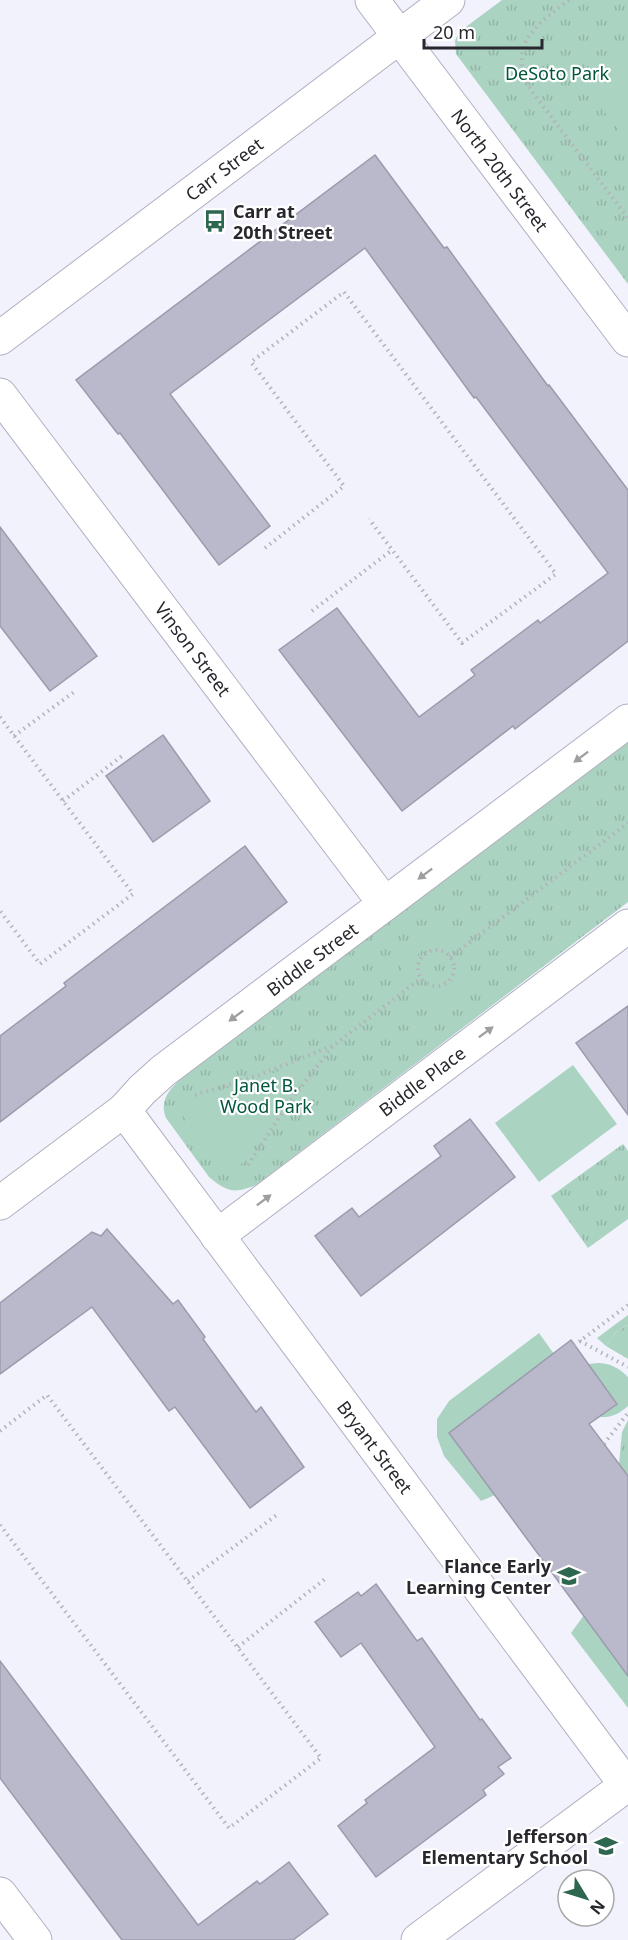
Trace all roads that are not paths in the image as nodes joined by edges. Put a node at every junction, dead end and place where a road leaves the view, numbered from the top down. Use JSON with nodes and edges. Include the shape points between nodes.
{"nodes":[{"id":1,"x":372,"y":0,"type":"edge"},
{"id":2,"x":448,"y":0,"type":"edge"},
{"id":3,"x":400,"y":37,"type":"junction"},
{"id":4,"x":0,"y":338,"type":"edge"},
{"id":5,"x":628,"y":340,"type":"edge"},
{"id":6,"x":0,"y":395,"type":"edge"},
{"id":7,"x":628,"y":721,"type":"edge"},
{"id":8,"x":385,"y":904,"type":"junction"},
{"id":9,"x":628,"y":926,"type":"edge"},
{"id":10,"x":124,"y":1110,"type":"junction"},
{"id":11,"x":0,"y":1203,"type":"edge"},
{"id":12,"x":217,"y":1236,"type":"junction"},
{"id":13,"x":627,"y":1784,"type":"edge"},
{"id":14,"x":0,"y":1894,"type":"edge"},
{"id":15,"x":35,"y":1940,"type":"edge"},
{"id":16,"x":418,"y":1940,"type":"edge"}],
"edges":[{"from":1,"to":3,"type":"street","name":"North 20th Street"},
{"from":2,"to":3,"type":"street","name":"Carr Street"},
{"from":3,"to":4,"type":"street","name":"Carr Street"},
{"from":3,"to":5,"type":"street","name":"North 20th Street"},
{"from":6,"to":8,"type":"street","name":"Vinson Street"},
{"from":7,"to":8,"type":"street","name":"Biddle Street","one_way":true},
{"from":8,"to":10,"type":"street","name":"Biddle Street","one_way":true,"via":[[163,1071]]},
{"from":12,"to":9,"type":"street","name":"Biddle Place","one_way":true},
{"from":10,"to":11,"type":"street","name":"Biddle Street"},
{"from":10,"to":12,"type":"street","name":"Bryant Street"},
{"from":12,"to":13,"type":"street","name":"Bryant Street"},
{"from":13,"to":16,"type":"street"},
{"from":14,"to":15,"type":"street"}]}
